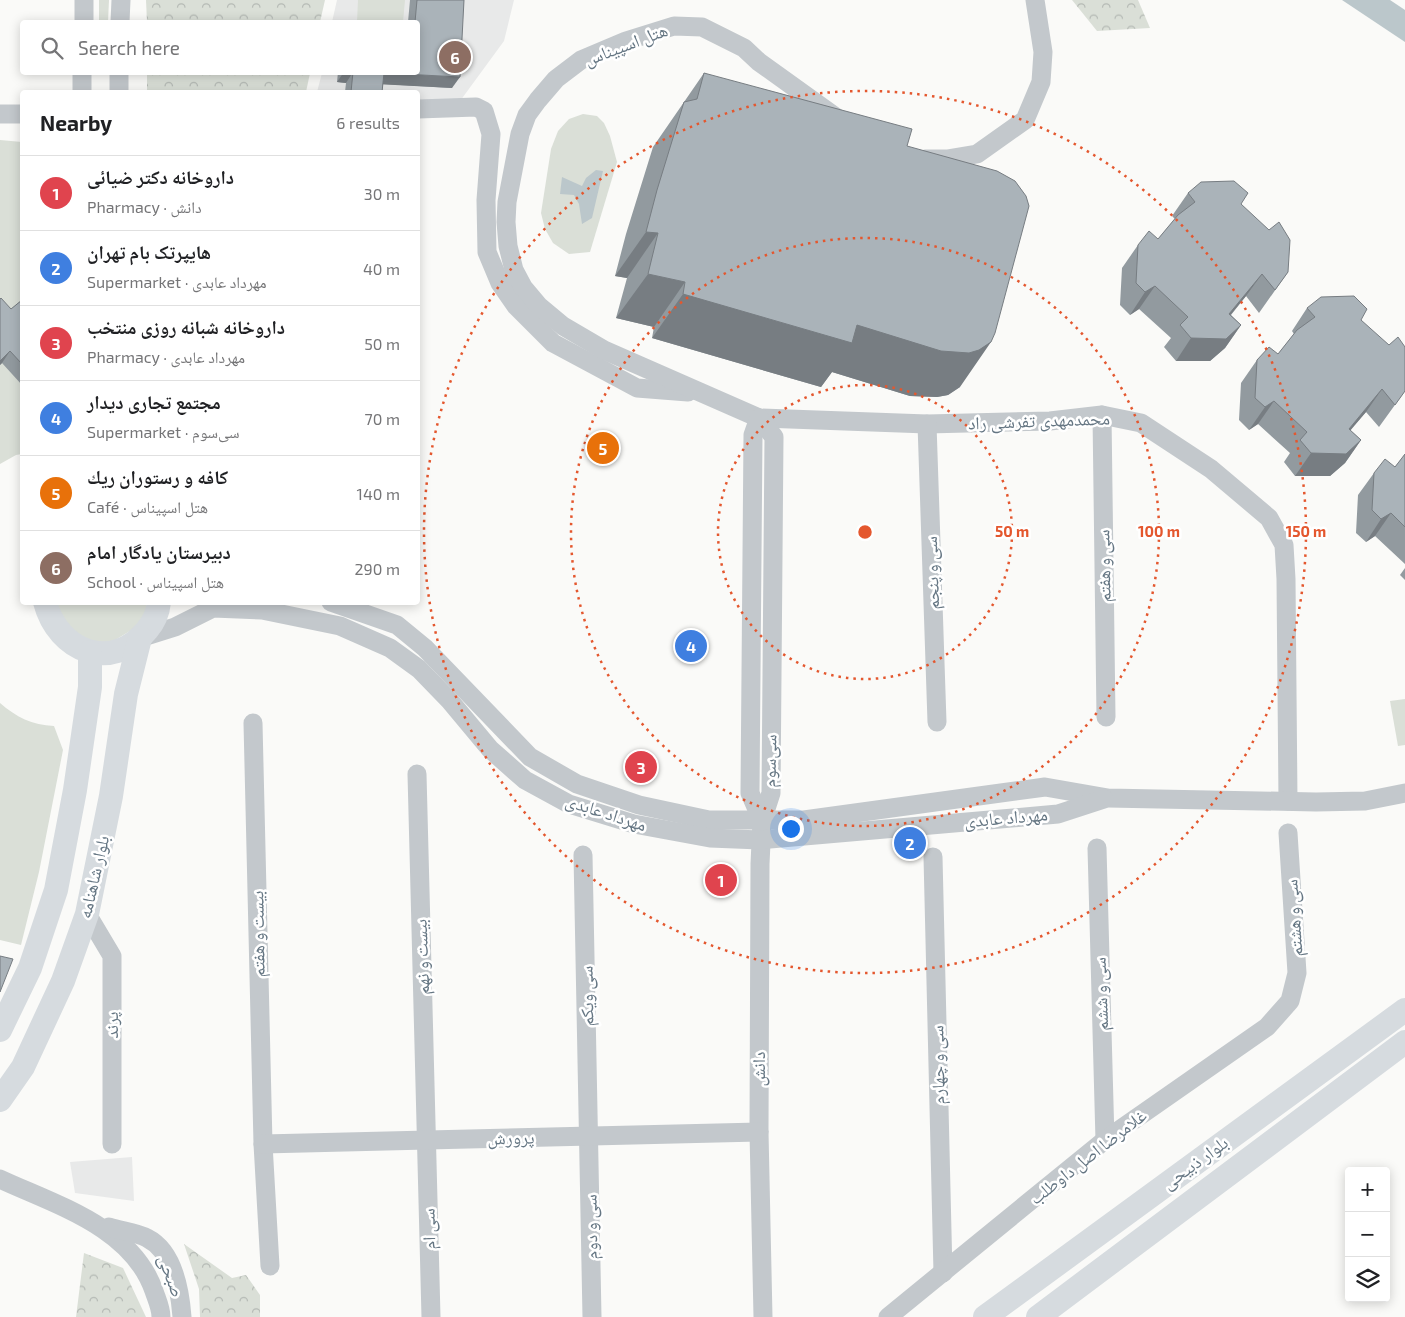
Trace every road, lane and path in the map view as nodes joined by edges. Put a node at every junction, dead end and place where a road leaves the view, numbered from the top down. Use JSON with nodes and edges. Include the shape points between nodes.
{"nodes":[{"id":1,"x":84,"y":0,"type":"edge"},
{"id":2,"x":121,"y":0,"type":"edge"},
{"id":3,"x":1035,"y":0,"type":"edge"},
{"id":4,"x":84,"y":20,"type":"edge"},
{"id":5,"x":120,"y":20,"type":"edge"},
{"id":6,"x":82,"y":75,"type":"edge"},
{"id":7,"x":119,"y":75,"type":"edge"},
{"id":8,"x":82,"y":90,"type":"edge"},
{"id":9,"x":118,"y":90,"type":"edge"},
{"id":10,"x":420,"y":109,"type":"edge"},
{"id":11,"x":0,"y":114,"type":"edge"},
{"id":12,"x":20,"y":114,"type":"edge"},
{"id":13,"x":850,"y":127,"type":"edge"},
{"id":14,"x":907,"y":152,"type":"edge"},
{"id":15,"x":699,"y":393,"type":"junction"},
{"id":16,"x":1102,"y":415,"type":"junction"},
{"id":17,"x":760,"y":418,"type":"junction"},
{"id":18,"x":927,"y":424,"type":"junction"},
{"id":19,"x":46,"y":605,"type":"edge"},
{"id":20,"x":158,"y":605,"type":"edge"},
{"id":21,"x":340,"y":605,"type":"edge"},
{"id":22,"x":140,"y":638,"type":"junction"},
{"id":23,"x":90,"y":652,"type":"junction"},
{"id":24,"x":1106,"y":717,"type":"dead end"},
{"id":25,"x":937,"y":722,"type":"dead end"},
{"id":26,"x":253,"y":723,"type":"dead end"},
{"id":27,"x":417,"y":774,"type":"dead end"},
{"id":28,"x":1405,"y":794,"type":"edge"},
{"id":29,"x":1108,"y":798,"type":"junction"},
{"id":30,"x":1288,"y":801,"type":"junction"},
{"id":31,"x":762,"y":821,"type":"junction"},
{"id":32,"x":1288,"y":833,"type":"dead end"},
{"id":33,"x":760,"y":840,"type":"junction"},
{"id":34,"x":1097,"y":848,"type":"dead end"},
{"id":35,"x":583,"y":855,"type":"dead end"},
{"id":36,"x":933,"y":857,"type":"dead end"},
{"id":37,"x":87,"y":914,"type":"junction"},
{"id":38,"x":1290,"y":1001,"type":"joint"},
{"id":39,"x":1405,"y":1010,"type":"edge"},
{"id":40,"x":0,"y":1030,"type":"edge"},
{"id":41,"x":1405,"y":1042,"type":"edge"},
{"id":42,"x":0,"y":1100,"type":"edge"},
{"id":43,"x":759,"y":1132,"type":"junction"},
{"id":44,"x":590,"y":1136,"type":"junction"},
{"id":45,"x":427,"y":1140,"type":"junction"},
{"id":46,"x":1105,"y":1140,"type":"junction"},
{"id":47,"x":112,"y":1144,"type":"dead end"},
{"id":48,"x":263,"y":1144,"type":"junction"},
{"id":49,"x":0,"y":1179,"type":"edge"},
{"id":50,"x":93,"y":1223,"type":"junction"},
{"id":51,"x":270,"y":1266,"type":"dead end"},
{"id":52,"x":943,"y":1273,"type":"junction"},
{"id":53,"x":161,"y":1317,"type":"edge"},
{"id":54,"x":182,"y":1317,"type":"edge"},
{"id":55,"x":431,"y":1317,"type":"edge"},
{"id":56,"x":592,"y":1317,"type":"edge"},
{"id":57,"x":763,"y":1317,"type":"edge"},
{"id":58,"x":888,"y":1317,"type":"edge"},
{"id":59,"x":985,"y":1317,"type":"edge"},
{"id":60,"x":1038,"y":1317,"type":"edge"}],
"edges":[{"from":1,"to":4,"type":"street"},
{"from":2,"to":5,"type":"street"},
{"from":3,"to":14,"type":"street","via":[[1043,52],[1041,82],[1025,120],[977,154],[924,159]]},
{"from":6,"to":8,"type":"street"},
{"from":7,"to":9,"type":"street"},
{"from":10,"to":15,"type":"street","via":[[476,106],[484,111],[491,134],[486,200],[487,252],[500,283],[534,326],[553,342],[637,388]]},
{"from":11,"to":12,"type":"street"},
{"from":13,"to":15,"type":"street","name":"هتل اسپیناس","via":[[744,48],[702,27],[674,26],[581,60],[556,79],[527,115],[520,134],[506,222],[514,270],[524,287],[539,306],[563,326],[604,350]]},
{"from":15,"to":17,"type":"street","name":"هتل اسپیناس"},
{"from":16,"to":18,"type":"street","name":"محمدمهدی تفرشی راد","via":[[1050,421]]},
{"from":16,"to":24,"type":"street","name":"سی و هفتم"},
{"from":16,"to":30,"type":"street","name":"محمدمهدی تفرشی راد","via":[[1141,423],[1211,469],[1269,518],[1284,545]]},
{"from":17,"to":18,"type":"street","name":"محمدمهدی تفرشی راد"},
{"from":17,"to":31,"type":"street","name":"سی‌سوم","via":[[753,435],[750,793]]},
{"from":18,"to":25,"type":"street","name":"سی و پنجم"},
{"from":19,"to":23,"type":"main road","via":[[59,634],[72,645]]},
{"from":20,"to":22,"type":"main road","via":[[152,624]]},
{"from":21,"to":31,"type":"street","name":"مهرداد عابدی","via":[[397,625],[425,648],[530,757],[577,784],[639,805],[700,818]]},
{"from":22,"to":23,"type":"main road","via":[[125,648]]},
{"from":22,"to":33,"type":"street","name":"مهرداد عابدی","via":[[175,627],[213,608],[262,610],[340,626],[390,648],[419,670],[511,768],[525,780],[569,804],[644,826],[710,838]]},
{"from":22,"to":37,"type":"main road","name":"بلوار شاهنامه","via":[[126,694],[111,796]]},
{"from":23,"to":40,"type":"main road","name":"بلوار شاهنامه","via":[[90,687],[56,890],[30,968]]},
{"from":26,"to":48,"type":"street","name":"بیست و هفتم"},
{"from":27,"to":45,"type":"street","name":"بیست و نهم"},
{"from":28,"to":30,"type":"street","name":"مهرداد عابدی","via":[[1365,800]]},
{"from":29,"to":30,"type":"street","name":"مهرداد عابدی"},
{"from":29,"to":31,"type":"street","name":"مهرداد عابدی","via":[[1045,787],[804,820]]},
{"from":29,"to":33,"type":"street","name":"مهرداد عابدی","via":[[1058,814]]},
{"from":31,"to":33,"type":"street","name":"دانش"},
{"from":32,"to":38,"type":"street","name":"سی و هشتم","via":[[1297,973]]},
{"from":33,"to":43,"type":"street","name":"دانش"},
{"from":34,"to":46,"type":"street","name":"سی و ششم"},
{"from":35,"to":44,"type":"street","name":"سی ویکم"},
{"from":36,"to":52,"type":"street","name":"سی و چهارم"},
{"from":37,"to":42,"type":"main road","name":"بلوار شاهنامه","via":[[64,981],[23,1066]]},
{"from":37,"to":47,"type":"street","name":"پرند","via":[[112,956]]},
{"from":38,"to":46,"type":"street","name":"غلامرضا اصل داوطلب","via":[[1267,1027]]},
{"from":39,"to":59,"type":"main road","name":"بلوار ذبیحی"},
{"from":41,"to":60,"type":"main road","name":"بلوار ذبیحی"},
{"from":43,"to":44,"type":"street","name":"پرورش"},
{"from":43,"to":57,"type":"street","name":"دانش"},
{"from":44,"to":45,"type":"street","name":"پرورش"},
{"from":44,"to":56,"type":"street","name":"سی و دوم"},
{"from":45,"to":48,"type":"street","name":"پرورش"},
{"from":45,"to":55,"type":"street","name":"سی ام"},
{"from":46,"to":52,"type":"street","name":"غلامرضا اصل داوطلب"},
{"from":48,"to":51,"type":"street","name":"بیست و هفتم"},
{"from":49,"to":50,"type":"street","name":"صبحی"},
{"from":50,"to":53,"type":"street","name":"صبحی","via":[[125,1244],[149,1275]]},
{"from":50,"to":54,"type":"street","name":"صبحی","via":[[146,1237],[161,1248],[181,1295]]},
{"from":52,"to":58,"type":"street","name":"غلامرضا اصل داوطلب"}]}
